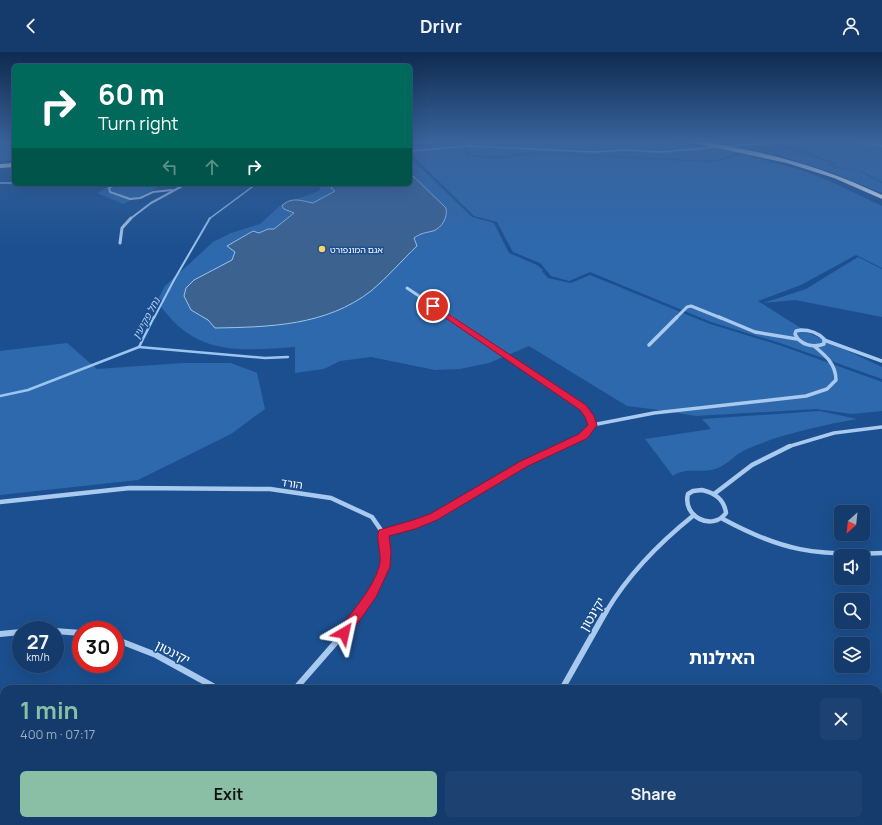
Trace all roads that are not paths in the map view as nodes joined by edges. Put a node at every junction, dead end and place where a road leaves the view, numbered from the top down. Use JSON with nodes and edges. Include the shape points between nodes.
{"nodes":[{"id":1,"x":835,"y":178,"type":"edge"},
{"id":2,"x":838,"y":178,"type":"edge"},
{"id":3,"x":112,"y":186,"type":"edge"},
{"id":4,"x":182,"y":186,"type":"edge"},
{"id":5,"x":174,"y":190,"type":"junction"},
{"id":6,"x":882,"y":197,"type":"edge"},
{"id":7,"x":882,"y":202,"type":"edge"},
{"id":8,"x":120,"y":243,"type":"dead end"},
{"id":9,"x":407,"y":288,"type":"dead end"},
{"id":10,"x":797,"y":339,"type":"junction"},
{"id":11,"x":824,"y":340,"type":"junction"},
{"id":12,"x":649,"y":346,"type":"dead end"},
{"id":13,"x":814,"y":346,"type":"junction"},
{"id":14,"x":882,"y":361,"type":"edge"},
{"id":15,"x":592,"y":425,"type":"junction"},
{"id":16,"x":882,"y":428,"type":"edge"},
{"id":17,"x":714,"y":494,"type":"junction"},
{"id":18,"x":0,"y":502,"type":"edge"},
{"id":19,"x":694,"y":515,"type":"junction"},
{"id":20,"x":723,"y":519,"type":"junction"},
{"id":21,"x":383,"y":533,"type":"junction"},
{"id":22,"x":882,"y":553,"type":"edge"},
{"id":23,"x":12,"y":633,"type":"edge"},
{"id":24,"x":0,"y":634,"type":"edge"},
{"id":25,"x":124,"y":642,"type":"edge"},
{"id":26,"x":211,"y":685,"type":"edge"},
{"id":27,"x":298,"y":685,"type":"edge"},
{"id":28,"x":564,"y":685,"type":"edge"}],
"edges":[{"from":1,"to":7,"type":"highway"},
{"from":2,"to":6,"type":"highway"},
{"from":3,"to":5,"type":"street","via":[[109,188],[110,192],[130,199],[153,192]]},
{"from":4,"to":5,"type":"street"},
{"from":5,"to":8,"type":"street","via":[[132,217],[121,229]]},
{"from":9,"to":15,"type":"street","via":[[583,408],[590,416]]},
{"from":10,"to":11,"type":"street","via":[[795,332],[805,330],[818,334]]},
{"from":10,"to":12,"type":"street","via":[[748,330],[691,306],[687,307]]},
{"from":10,"to":13,"type":"street"},
{"from":11,"to":13,"type":"street","via":[[823,345]]},
{"from":11,"to":14,"type":"street"},
{"from":13,"to":15,"type":"street","via":[[832,363],[836,374],[836,380],[832,385],[818,393],[654,412]]},
{"from":15,"to":21,"type":"street","via":[[583,437],[524,464],[433,517]]},
{"from":16,"to":17,"type":"street","via":[[832,434],[787,447],[758,461]]},
{"from":17,"to":19,"type":"street","via":[[702,490],[689,493],[686,503]]},
{"from":17,"to":20,"type":"street","via":[[726,508]]},
{"from":18,"to":21,"type":"street","name":"הורד","via":[[130,488],[270,489],[331,498],[372,517]]},
{"from":19,"to":20,"type":"street","via":[[710,522]]},
{"from":19,"to":28,"type":"street","name":"יקינטון","via":[[649,554],[627,580]]},
{"from":20,"to":22,"type":"street","via":[[760,539],[801,551],[832,555]]},
{"from":21,"to":27,"type":"street","name":"הורד","via":[[385,567],[372,593],[344,633]]},
{"from":23,"to":24,"type":"street"},
{"from":25,"to":26,"type":"street","name":"יקינטון","via":[[156,654]]}]}
